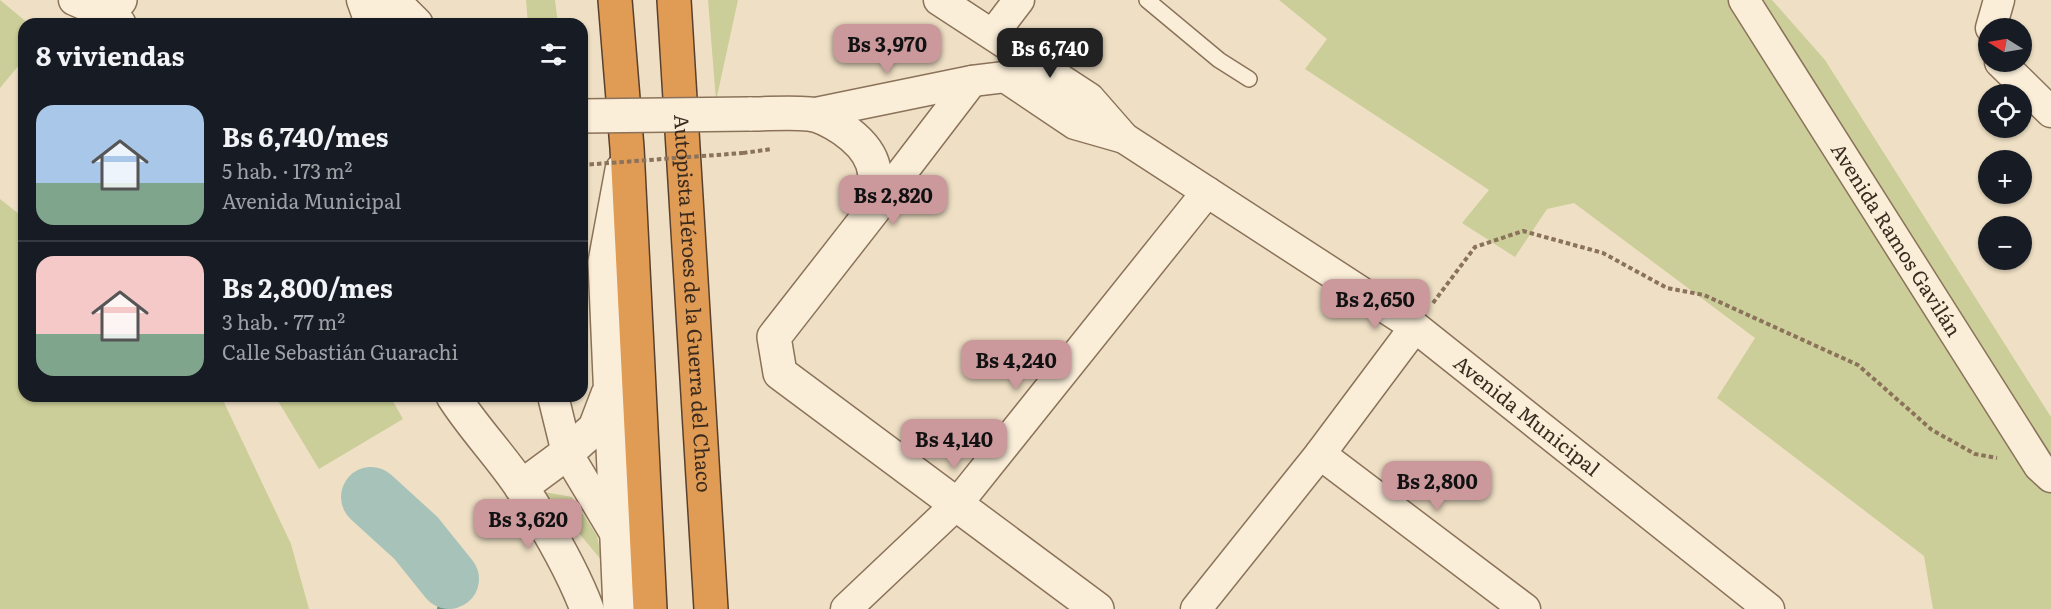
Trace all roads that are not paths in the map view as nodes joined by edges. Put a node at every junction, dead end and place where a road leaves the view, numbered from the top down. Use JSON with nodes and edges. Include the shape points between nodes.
{"nodes":[{"id":1,"x":74,"y":0,"type":"edge"},
{"id":2,"x":362,"y":0,"type":"edge"},
{"id":3,"x":392,"y":0,"type":"edge"},
{"id":4,"x":615,"y":0,"type":"edge"},
{"id":5,"x":674,"y":0,"type":"edge"},
{"id":6,"x":939,"y":0,"type":"edge"},
{"id":7,"x":1019,"y":0,"type":"edge"},
{"id":8,"x":1148,"y":0,"type":"edge"},
{"id":9,"x":1744,"y":0,"type":"edge"},
{"id":10,"x":1999,"y":0,"type":"edge"},
{"id":11,"x":115,"y":13,"type":"edge"},
{"id":12,"x":369,"y":18,"type":"edge"},
{"id":13,"x":410,"y":18,"type":"edge"},
{"id":14,"x":1994,"y":18,"type":"edge"},
{"id":15,"x":993,"y":34,"type":"junction"},
{"id":16,"x":2010,"y":72,"type":"edge"},
{"id":17,"x":1249,"y":79,"type":"dead end"},
{"id":18,"x":972,"y":81,"type":"junction"},
{"id":19,"x":2051,"y":112,"type":"edge"},
{"id":20,"x":811,"y":114,"type":"junction"},
{"id":21,"x":588,"y":116,"type":"edge"},
{"id":22,"x":1124,"y":138,"type":"junction"},
{"id":23,"x":627,"y":148,"type":"junction"},
{"id":24,"x":1207,"y":192,"type":"junction"},
{"id":25,"x":874,"y":209,"type":"junction"},
{"id":26,"x":1415,"y":327,"type":"junction"},
{"id":27,"x":609,"y":392,"type":"junction"},
{"id":28,"x":457,"y":402,"type":"edge"},
{"id":29,"x":554,"y":402,"type":"edge"},
{"id":30,"x":567,"y":453,"type":"junction"},
{"id":31,"x":1320,"y":454,"type":"junction"},
{"id":32,"x":2045,"y":472,"type":"edge"},
{"id":33,"x":522,"y":487,"type":"junction"},
{"id":34,"x":957,"y":504,"type":"junction"},
{"id":35,"x":618,"y":538,"type":"junction"},
{"id":36,"x":580,"y":602,"type":"edge"},
{"id":37,"x":620,"y":609,"type":"edge"},
{"id":38,"x":650,"y":609,"type":"edge"},
{"id":39,"x":711,"y":609,"type":"edge"},
{"id":40,"x":846,"y":609,"type":"edge"},
{"id":41,"x":1097,"y":609,"type":"edge"},
{"id":42,"x":1196,"y":609,"type":"edge"},
{"id":43,"x":1525,"y":609,"type":"edge"},
{"id":44,"x":1769,"y":609,"type":"edge"}],
"edges":[{"from":1,"to":11,"type":"street"},
{"from":2,"to":12,"type":"street"},
{"from":3,"to":13,"type":"street"},
{"from":4,"to":23,"type":"highway"},
{"from":5,"to":39,"type":"highway","name":"Autopista Héroes de la Guerra del Chaco"},
{"from":6,"to":15,"type":"street","name":"Avenida Municipal"},
{"from":7,"to":15,"type":"street"},
{"from":8,"to":17,"type":"lane","via":[[1219,60]]},
{"from":9,"to":32,"type":"street","name":"Avenida Ramos Gavilán"},
{"from":10,"to":14,"type":"street"},
{"from":15,"to":22,"type":"street","name":"Avenida Municipal","via":[[1089,98]]},
{"from":16,"to":19,"type":"street"},
{"from":18,"to":20,"type":"street","name":"Avenida Municipal"},
{"from":18,"to":22,"type":"street","name":"Avenida Municipal","via":[[1005,77],[1075,124]]},
{"from":18,"to":25,"type":"street"},
{"from":20,"to":21,"type":"street","bridge":true},
{"from":20,"to":25,"type":"street","via":[[861,142],[874,164]]},
{"from":22,"to":24,"type":"street","name":"Avenida Municipal"},
{"from":23,"to":27,"type":"street","via":[[605,262]]},
{"from":23,"to":38,"type":"highway"},
{"from":24,"to":26,"type":"street","name":"Avenida Municipal"},
{"from":24,"to":34,"type":"street"},
{"from":25,"to":34,"type":"street","via":[[774,337],[780,373]]},
{"from":26,"to":31,"type":"street"},
{"from":26,"to":44,"type":"street","name":"Avenida Municipal"},
{"from":27,"to":30,"type":"street","via":[[595,428]]},
{"from":27,"to":35,"type":"street"},
{"from":28,"to":33,"type":"street"},
{"from":29,"to":30,"type":"street"},
{"from":30,"to":33,"type":"street"},
{"from":30,"to":35,"type":"street"},
{"from":31,"to":42,"type":"street"},
{"from":31,"to":43,"type":"street"},
{"from":33,"to":36,"type":"street"},
{"from":34,"to":40,"type":"street"},
{"from":34,"to":41,"type":"street"},
{"from":35,"to":37,"type":"street"}]}
